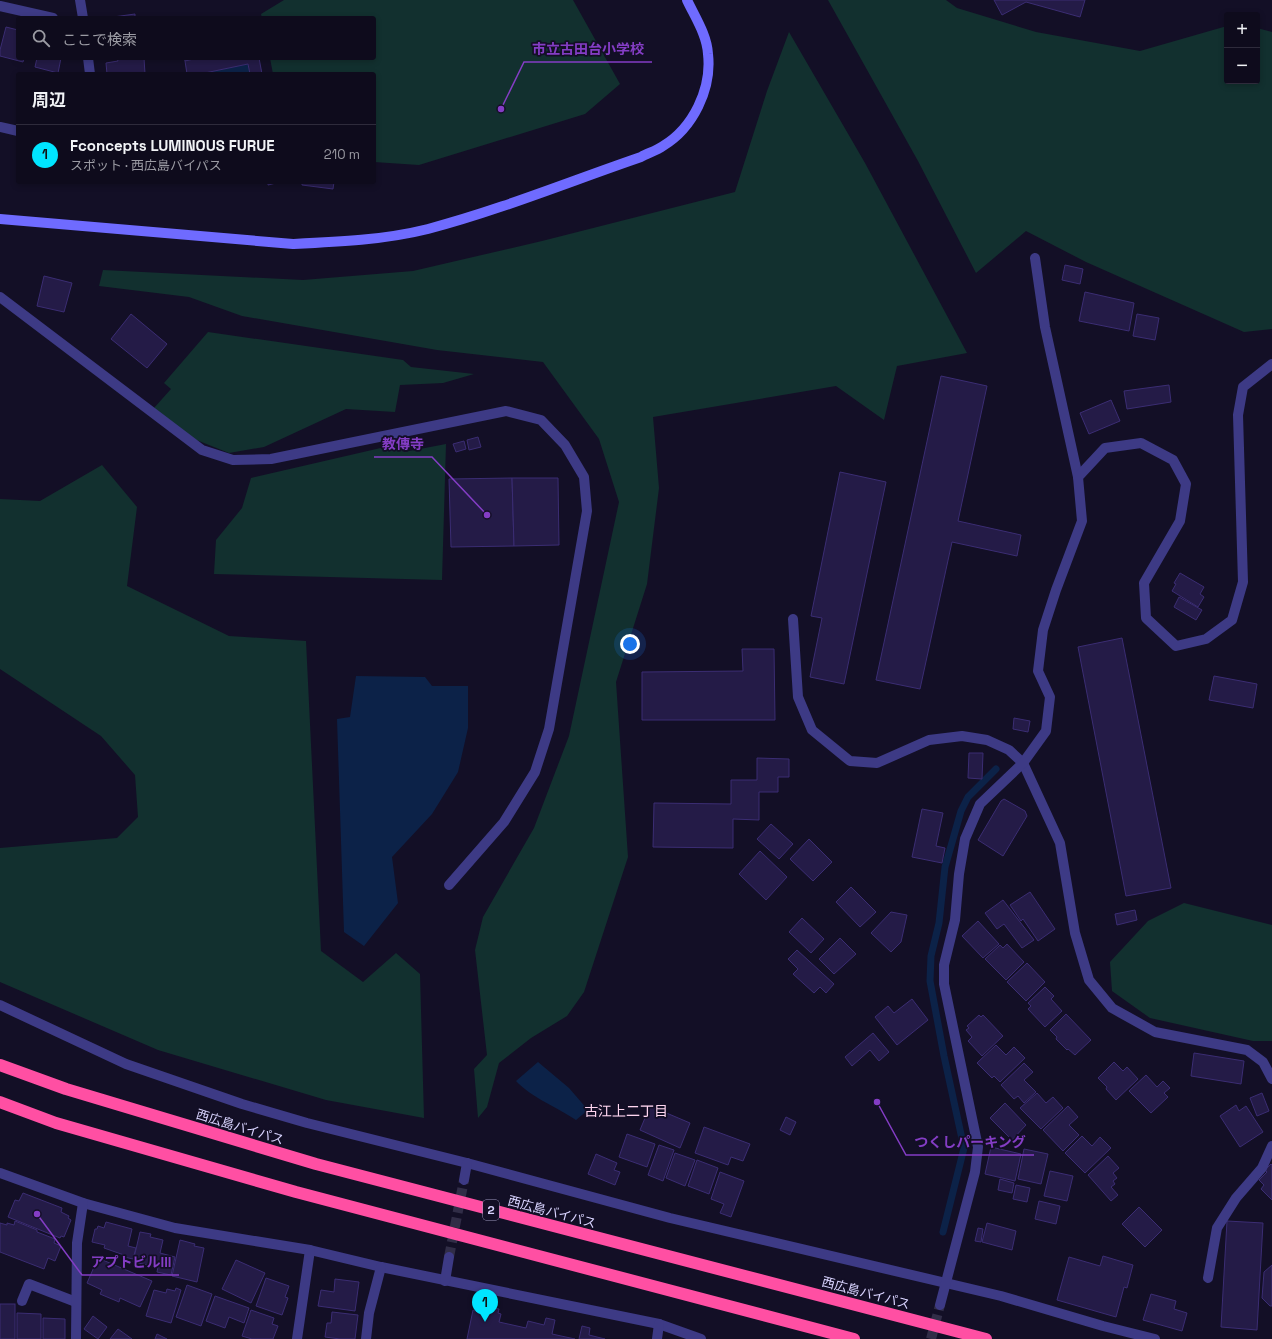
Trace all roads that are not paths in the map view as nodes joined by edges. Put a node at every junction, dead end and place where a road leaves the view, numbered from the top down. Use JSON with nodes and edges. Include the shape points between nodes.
{"nodes":[{"id":1,"x":80,"y":0,"type":"edge"},
{"id":2,"x":686,"y":0,"type":"edge"},
{"id":3,"x":0,"y":6,"type":"edge"},
{"id":4,"x":44,"y":16,"type":"edge"},
{"id":5,"x":83,"y":16,"type":"edge"},
{"id":6,"x":88,"y":60,"type":"edge"},
{"id":7,"x":90,"y":72,"type":"edge"},
{"id":8,"x":0,"y":127,"type":"edge"},
{"id":9,"x":16,"y":131,"type":"edge"},
{"id":10,"x":0,"y":219,"type":"edge"},
{"id":11,"x":1035,"y":258,"type":"dead end"},
{"id":12,"x":0,"y":297,"type":"edge"},
{"id":13,"x":1272,"y":364,"type":"edge"},
{"id":14,"x":1078,"y":476,"type":"junction"},
{"id":15,"x":793,"y":619,"type":"dead end"},
{"id":16,"x":1022,"y":763,"type":"junction"},
{"id":17,"x":449,"y":885,"type":"dead end"},
{"id":18,"x":0,"y":1005,"type":"edge"},
{"id":19,"x":0,"y":1065,"type":"edge"},
{"id":20,"x":1272,"y":1079,"type":"edge"},
{"id":21,"x":0,"y":1102,"type":"edge"},
{"id":22,"x":1272,"y":1146,"type":"edge"},
{"id":23,"x":467,"y":1163,"type":"junction"},
{"id":24,"x":0,"y":1173,"type":"edge"},
{"id":25,"x":464,"y":1180,"type":"tunnel mouth"},
{"id":26,"x":83,"y":1203,"type":"junction"},
{"id":27,"x":310,"y":1250,"type":"junction"},
{"id":28,"x":449,"y":1257,"type":"tunnel mouth"},
{"id":29,"x":381,"y":1267,"type":"junction"},
{"id":30,"x":1208,"y":1278,"type":"dead end"},
{"id":31,"x":445,"y":1281,"type":"junction"},
{"id":32,"x":946,"y":1282,"type":"junction"},
{"id":33,"x":22,"y":1301,"type":"dead end"},
{"id":34,"x":76,"y":1302,"type":"junction"},
{"id":35,"x":940,"y":1305,"type":"tunnel mouth"},
{"id":36,"x":659,"y":1324,"type":"junction"},
{"id":37,"x":76,"y":1339,"type":"edge"},
{"id":38,"x":297,"y":1339,"type":"edge"},
{"id":39,"x":366,"y":1339,"type":"edge"},
{"id":40,"x":657,"y":1339,"type":"edge"},
{"id":41,"x":700,"y":1339,"type":"edge"},
{"id":42,"x":854,"y":1339,"type":"edge"},
{"id":43,"x":986,"y":1339,"type":"edge"},
{"id":44,"x":1155,"y":1339,"type":"edge"}],
"edges":[{"from":1,"to":5,"type":"street"},
{"from":2,"to":10,"type":"street","via":[[701,27],[708,54],[707,79],[700,103],[685,129],[663,146],[641,157],[475,215],[427,229],[372,239],[293,244]]},
{"from":3,"to":4,"type":"street"},
{"from":6,"to":7,"type":"street"},
{"from":8,"to":9,"type":"street"},
{"from":11,"to":14,"type":"street","via":[[1045,327]]},
{"from":12,"to":17,"type":"street","via":[[202,450],[233,460],[271,459],[506,411],[541,420],[565,444],[584,477],[587,511],[549,729],[535,772],[504,822]]},
{"from":13,"to":14,"type":"street","via":[[1243,388],[1238,415],[1243,582],[1232,620],[1206,639],[1176,646],[1146,618],[1144,583],[1180,521],[1186,484],[1173,460],[1141,443],[1105,448]]},
{"from":14,"to":16,"type":"street","via":[[1082,521],[1043,630],[1038,671],[1050,697],[1046,732]]},
{"from":15,"to":16,"type":"street","via":[[798,697],[812,730],[850,761],[876,763],[929,740],[962,736],[987,740],[1009,750]]},
{"from":16,"to":20,"type":"street","via":[[1060,843],[1075,933],[1089,980],[1112,1008],[1154,1032],[1247,1050],[1263,1062]]},
{"from":16,"to":32,"type":"street","via":[[980,804],[965,839],[955,920],[944,965],[944,984],[978,1147],[975,1172]]},
{"from":18,"to":23,"type":"street","via":[[126,1064],[184,1085],[307,1123]]},
{"from":19,"to":43,"type":"highway","name":"西広島バイパス","number":"2","via":[[66,1089],[316,1164]]},
{"from":21,"to":42,"type":"highway","via":[[56,1123],[289,1190]]},
{"from":22,"to":30,"type":"street","via":[[1262,1168],[1236,1198],[1217,1228]]},
{"from":23,"to":25,"type":"street"},
{"from":23,"to":32,"type":"street","via":[[670,1218]]},
{"from":24,"to":26,"type":"street"},
{"from":26,"to":27,"type":"street","via":[[175,1228]]},
{"from":26,"to":34,"type":"street","via":[[77,1243]]},
{"from":27,"to":29,"type":"street"},
{"from":27,"to":38,"type":"street"},
{"from":28,"to":31,"type":"street"},
{"from":29,"to":31,"type":"street"},
{"from":29,"to":39,"type":"street","via":[[369,1313]]},
{"from":31,"to":36,"type":"street"},
{"from":32,"to":35,"type":"street"},
{"from":32,"to":44,"type":"street"},
{"from":33,"to":34,"type":"street","via":[[29,1284]]},
{"from":34,"to":37,"type":"street"},
{"from":36,"to":40,"type":"street"},
{"from":36,"to":41,"type":"street"}]}
